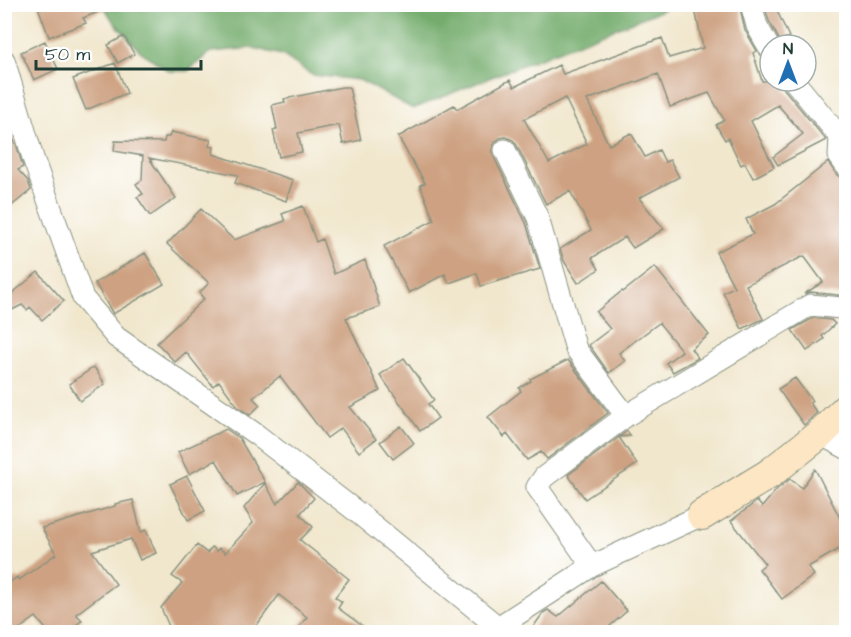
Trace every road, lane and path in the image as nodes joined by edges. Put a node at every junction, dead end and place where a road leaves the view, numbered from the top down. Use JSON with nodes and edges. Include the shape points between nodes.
{"nodes":[{"id":1,"x":751,"y":4,"type":"edge"},
{"id":2,"x":761,"y":33,"type":"edge"},
{"id":3,"x":4,"y":60,"type":"edge"},
{"id":4,"x":804,"y":93,"type":"edge"},
{"id":5,"x":505,"y":150,"type":"dead end"},
{"id":6,"x":846,"y":166,"type":"edge"},
{"id":7,"x":846,"y":311,"type":"edge"},
{"id":8,"x":846,"y":409,"type":"edge"},
{"id":9,"x":626,"y":416,"type":"junction"},
{"id":10,"x":820,"y":434,"type":"junction"},
{"id":11,"x":846,"y":448,"type":"edge"},
{"id":12,"x":702,"y":515,"type":"joint"},
{"id":13,"x":592,"y":566,"type":"junction"},
{"id":14,"x":495,"y":630,"type":"edge"}],
"edges":[{"from":1,"to":2,"type":"street"},
{"from":3,"to":14,"type":"street","via":[[33,158],[83,298],[116,337],[257,435],[357,512]]},
{"from":4,"to":6,"type":"street","via":[[840,137],[839,156]]},
{"from":5,"to":9,"type":"street","via":[[538,218],[576,349]]},
{"from":7,"to":9,"type":"street","via":[[810,305]]},
{"from":8,"to":10,"type":"street"},
{"from":9,"to":13,"type":"street","via":[[544,477],[537,487]]},
{"from":10,"to":11,"type":"street"},
{"from":10,"to":12,"type":"street","via":[[769,474]]},
{"from":12,"to":13,"type":"street"},
{"from":13,"to":14,"type":"street"}]}
